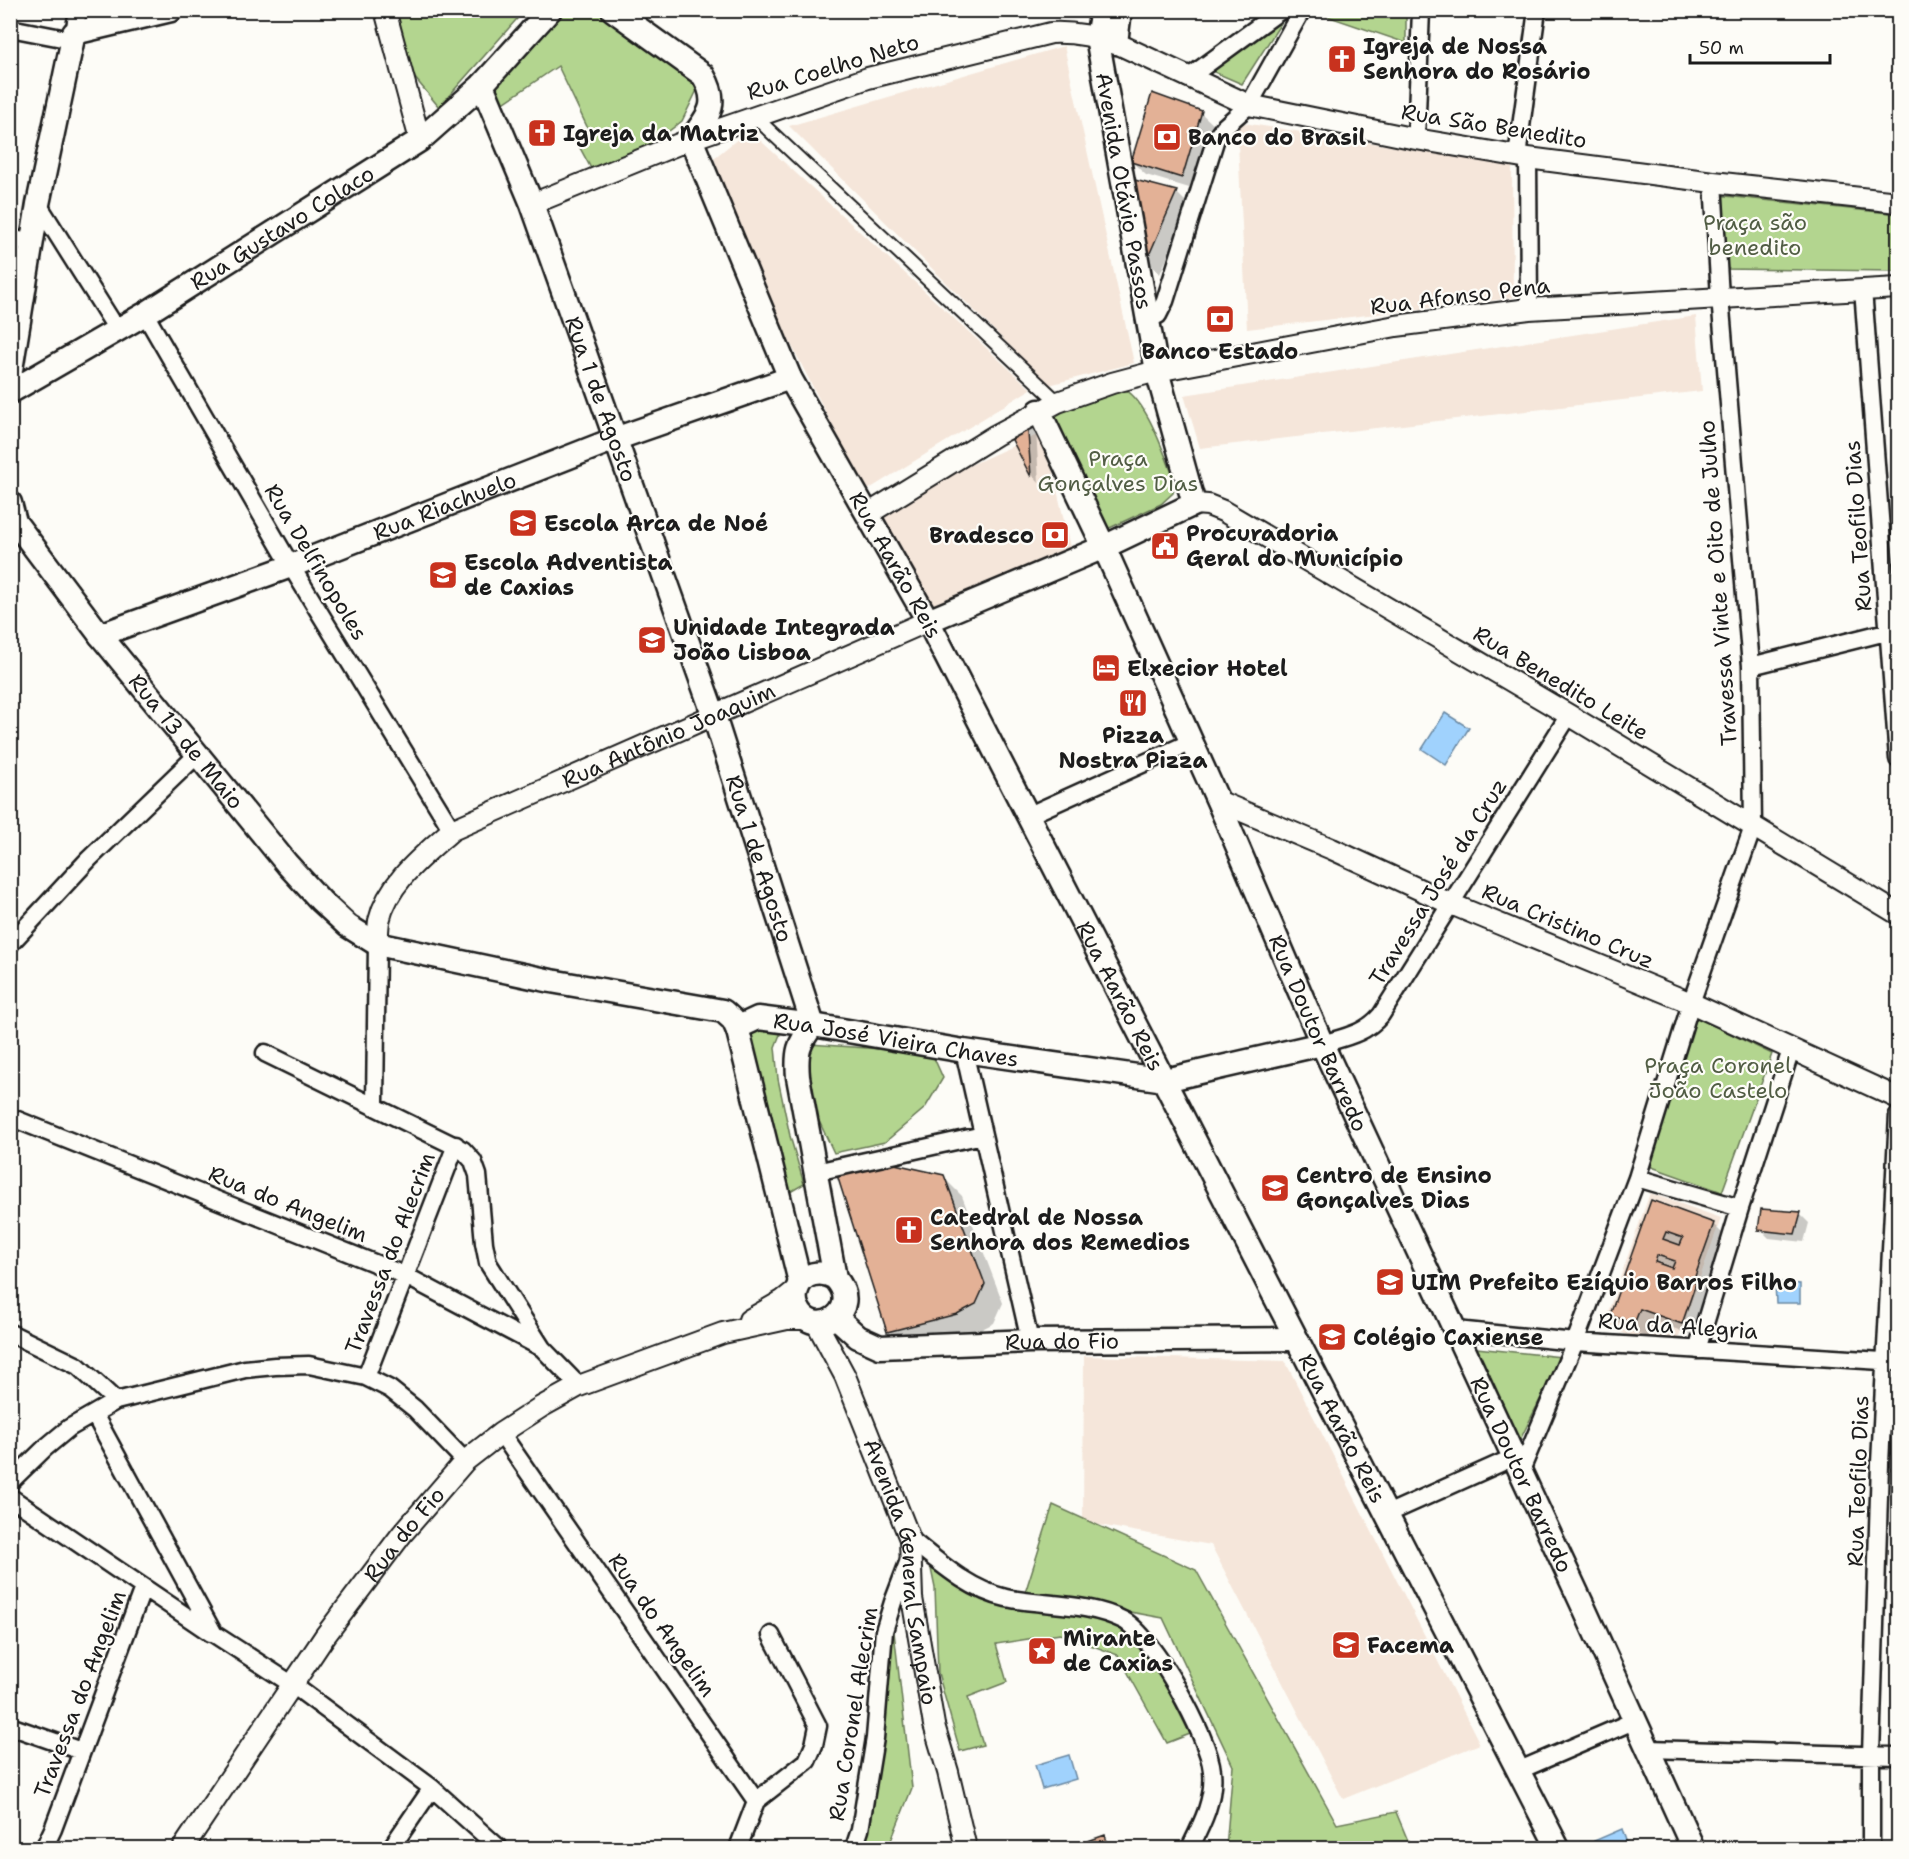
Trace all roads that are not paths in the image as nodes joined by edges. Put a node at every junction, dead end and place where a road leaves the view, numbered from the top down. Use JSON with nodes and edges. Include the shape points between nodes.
{"nodes":[{"id":1,"x":78,"y":10,"type":"edge"},
{"id":2,"x":171,"y":10,"type":"edge"},
{"id":3,"x":385,"y":10,"type":"edge"},
{"id":4,"x":550,"y":10,"type":"edge"},
{"id":5,"x":614,"y":10,"type":"edge"},
{"id":6,"x":1102,"y":10,"type":"edge"},
{"id":7,"x":1120,"y":10,"type":"edge"},
{"id":8,"x":1281,"y":10,"type":"edge"},
{"id":9,"x":1302,"y":10,"type":"edge"},
{"id":10,"x":1421,"y":10,"type":"edge"},
{"id":11,"x":1537,"y":10,"type":"edge"},
{"id":12,"x":10,"y":28,"type":"edge"},
{"id":13,"x":73,"y":37,"type":"junction"},
{"id":14,"x":1106,"y":40,"type":"junction"},
{"id":15,"x":1188,"y":78,"type":"junction"},
{"id":16,"x":482,"y":85,"type":"junction"},
{"id":17,"x":1249,"y":105,"type":"junction"},
{"id":18,"x":754,"y":116,"type":"junction"},
{"id":19,"x":691,"y":139,"type":"junction"},
{"id":20,"x":1416,"y":139,"type":"junction"},
{"id":21,"x":420,"y":140,"type":"junction"},
{"id":22,"x":1523,"y":157,"type":"junction"},
{"id":23,"x":1713,"y":182,"type":"junction"},
{"id":24,"x":1897,"y":197,"type":"edge"},
{"id":25,"x":38,"y":204,"type":"junction"},
{"id":26,"x":532,"y":204,"type":"junction"},
{"id":27,"x":10,"y":238,"type":"edge"},
{"id":28,"x":33,"y":243,"type":"junction"},
{"id":29,"x":1899,"y":288,"type":"edge"},
{"id":30,"x":1863,"y":289,"type":"junction"},
{"id":31,"x":1720,"y":297,"type":"junction"},
{"id":32,"x":1529,"y":309,"type":"junction"},
{"id":33,"x":145,"y":315,"type":"junction"},
{"id":34,"x":1147,"y":320,"type":"junction"},
{"id":35,"x":118,"y":331,"type":"junction"},
{"id":36,"x":1157,"y":371,"type":"junction"},
{"id":37,"x":10,"y":376,"type":"edge"},
{"id":38,"x":790,"y":378,"type":"junction"},
{"id":39,"x":10,"y":392,"type":"edge"},
{"id":40,"x":1048,"y":407,"type":"junction"},
{"id":41,"x":615,"y":439,"type":"junction"},
{"id":42,"x":1194,"y":504,"type":"junction"},
{"id":43,"x":868,"y":514,"type":"junction"},
{"id":44,"x":12,"y":520,"type":"edge"},
{"id":45,"x":1104,"y":547,"type":"junction"},
{"id":46,"x":291,"y":566,"type":"junction"},
{"id":47,"x":928,"y":621,"type":"junction"},
{"id":48,"x":1893,"y":631,"type":"edge"},
{"id":49,"x":100,"y":635,"type":"junction"},
{"id":50,"x":1751,"y":666,"type":"junction"},
{"id":51,"x":1569,"y":715,"type":"junction"},
{"id":52,"x":714,"y":716,"type":"junction"},
{"id":53,"x":1191,"y":742,"type":"junction"},
{"id":54,"x":197,"y":755,"type":"junction"},
{"id":55,"x":1899,"y":759,"type":"edge"},
{"id":56,"x":1218,"y":801,"type":"junction"},
{"id":57,"x":1027,"y":816,"type":"junction"},
{"id":58,"x":1753,"y":827,"type":"junction"},
{"id":59,"x":452,"y":830,"type":"junction"},
{"id":60,"x":1451,"y":904,"type":"junction"},
{"id":61,"x":1899,"y":914,"type":"edge"},
{"id":62,"x":10,"y":944,"type":"edge"},
{"id":63,"x":377,"y":944,"type":"junction"},
{"id":64,"x":1691,"y":1003,"type":"junction"},
{"id":65,"x":813,"y":1025,"type":"junction"},
{"id":66,"x":738,"y":1031,"type":"junction"},
{"id":67,"x":1322,"y":1044,"type":"junction"},
{"id":68,"x":1791,"y":1050,"type":"junction"},
{"id":69,"x":964,"y":1051,"type":"junction"},
{"id":70,"x":265,"y":1053,"type":"dead end"},
{"id":71,"x":1165,"y":1080,"type":"junction"},
{"id":72,"x":1899,"y":1098,"type":"edge"},
{"id":73,"x":375,"y":1105,"type":"junction"},
{"id":74,"x":1899,"y":1115,"type":"edge"},
{"id":75,"x":10,"y":1117,"type":"edge"},
{"id":76,"x":982,"y":1135,"type":"junction"},
{"id":77,"x":456,"y":1145,"type":"junction"},
{"id":78,"x":816,"y":1172,"type":"junction"},
{"id":79,"x":1637,"y":1178,"type":"junction"},
{"id":80,"x":1740,"y":1208,"type":"junction"},
{"id":81,"x":404,"y":1275,"type":"junction"},
{"id":82,"x":836,"y":1278,"type":"junction"},
{"id":83,"x":799,"y":1286,"type":"junction"},
{"id":84,"x":823,"y":1320,"type":"junction"},
{"id":85,"x":1456,"y":1330,"type":"junction"},
{"id":86,"x":10,"y":1333,"type":"edge"},
{"id":87,"x":723,"y":1334,"type":"junction"},
{"id":88,"x":1296,"y":1339,"type":"junction"},
{"id":89,"x":1030,"y":1341,"type":"junction"},
{"id":90,"x":1575,"y":1342,"type":"junction"},
{"id":91,"x":542,"y":1348,"type":"junction"},
{"id":92,"x":1697,"y":1350,"type":"junction"},
{"id":93,"x":1892,"y":1362,"type":"edge"},
{"id":94,"x":366,"y":1377,"type":"junction"},
{"id":95,"x":579,"y":1386,"type":"junction"},
{"id":96,"x":116,"y":1401,"type":"junction"},
{"id":97,"x":94,"y":1413,"type":"junction"},
{"id":98,"x":501,"y":1433,"type":"junction"},
{"id":99,"x":465,"y":1461,"type":"junction"},
{"id":100,"x":1517,"y":1465,"type":"junction"},
{"id":101,"x":10,"y":1482,"type":"edge"},
{"id":102,"x":10,"y":1497,"type":"edge"},
{"id":103,"x":1387,"y":1514,"type":"junction"},
{"id":104,"x":911,"y":1546,"type":"junction"},
{"id":105,"x":143,"y":1588,"type":"junction"},
{"id":106,"x":214,"y":1634,"type":"junction"},
{"id":107,"x":771,"y":1635,"type":"dead end"},
{"id":108,"x":292,"y":1685,"type":"junction"},
{"id":109,"x":1636,"y":1720,"type":"junction"},
{"id":110,"x":10,"y":1726,"type":"edge"},
{"id":111,"x":1648,"y":1749,"type":"junction"},
{"id":112,"x":81,"y":1751,"type":"junction"},
{"id":113,"x":1871,"y":1755,"type":"junction"},
{"id":114,"x":1899,"y":1756,"type":"edge"},
{"id":115,"x":1520,"y":1770,"type":"junction"},
{"id":116,"x":948,"y":1772,"type":"junction"},
{"id":117,"x":432,"y":1788,"type":"junction"},
{"id":118,"x":756,"y":1801,"type":"junction"},
{"id":119,"x":44,"y":1848,"type":"edge"},
{"id":120,"x":183,"y":1848,"type":"edge"},
{"id":121,"x":391,"y":1848,"type":"edge"},
{"id":122,"x":499,"y":1848,"type":"edge"},
{"id":123,"x":738,"y":1848,"type":"edge"},
{"id":124,"x":854,"y":1848,"type":"edge"},
{"id":125,"x":966,"y":1848,"type":"edge"},
{"id":126,"x":979,"y":1848,"type":"edge"},
{"id":127,"x":1190,"y":1848,"type":"edge"},
{"id":128,"x":1558,"y":1848,"type":"edge"},
{"id":129,"x":1693,"y":1848,"type":"edge"},
{"id":130,"x":1871,"y":1848,"type":"edge"}],
"edges":[{"from":1,"to":13,"type":"street"},
{"from":2,"to":13,"type":"main road"},
{"from":3,"to":21,"type":"street"},
{"from":4,"to":16,"type":"main road","name":"Rua Gustavo Colaco"},
{"from":5,"to":19,"type":"main road","via":[[703,75],[713,102]]},
{"from":6,"to":14,"type":"main road","name":"Avenida Otávio Passos"},
{"from":7,"to":14,"type":"main road","name":"Avenida Otávio Passos"},
{"from":8,"to":15,"type":"street"},
{"from":9,"to":17,"type":"street"},
{"from":10,"to":20,"type":"street"},
{"from":11,"to":22,"type":"street"},
{"from":12,"to":13,"type":"street"},
{"from":13,"to":25,"type":"main road"},
{"from":14,"to":15,"type":"street","name":"Rua São Benedito"},
{"from":14,"to":18,"type":"street","name":"Rua Coelho Neto","via":[[1051,33],[868,78]]},
{"from":14,"to":34,"type":"main road","name":"Avenida Otávio Passos"},
{"from":15,"to":17,"type":"street","name":"Rua São Benedito"},
{"from":16,"to":21,"type":"main road","name":"Rua Gustavo Colaco"},
{"from":16,"to":26,"type":"main road","name":"Rua 1 de Agosto"},
{"from":17,"to":20,"type":"street","name":"Rua São Benedito"},
{"from":17,"to":34,"type":"street","via":[[1216,138],[1165,301],[1158,315]]},
{"from":18,"to":19,"type":"street","name":"Rua Coelho Neto"},
{"from":18,"to":40,"type":"street"},
{"from":19,"to":26,"type":"street","name":"Rua Coelho Neto"},
{"from":19,"to":38,"type":"main road","name":"Rua Aarão Reis"},
{"from":20,"to":22,"type":"street","name":"Rua São Benedito"},
{"from":21,"to":33,"type":"main road","name":"Rua Gustavo Colaco"},
{"from":22,"to":23,"type":"street","name":"Rua São Benedito"},
{"from":22,"to":32,"type":"street"},
{"from":23,"to":24,"type":"street","name":"Rua São Benedito"},
{"from":23,"to":31,"type":"street","name":"Travessa Vinte e Oito de Julho"},
{"from":25,"to":28,"type":"main road"},
{"from":25,"to":35,"type":"street"},
{"from":26,"to":41,"type":"main road","name":"Rua 1 de Agosto"},
{"from":27,"to":28,"type":"street"},
{"from":28,"to":37,"type":"main road"},
{"from":29,"to":30,"type":"street","name":"Rua Afonso Pena"},
{"from":30,"to":31,"type":"street","name":"Rua Afonso Pena"},
{"from":30,"to":48,"type":"street","name":"Rua Teofilo Dias"},
{"from":31,"to":32,"type":"street","name":"Rua Afonso Pena"},
{"from":31,"to":50,"type":"street","name":"Travessa Vinte e Oito de Julho"},
{"from":32,"to":36,"type":"street","name":"Rua Afonso Pena","via":[[1396,326]]},
{"from":33,"to":35,"type":"main road","name":"Rua Gustavo Colaco"},
{"from":33,"to":46,"type":"street","name":"Rua Delfinopoles"},
{"from":34,"to":36,"type":"main road","name":"Avenida Otávio Passos"},
{"from":35,"to":39,"type":"main road","name":"Rua Gustavo Colaco"},
{"from":36,"to":40,"type":"street","name":"Rua Afonso Pena","via":[[1102,386]]},
{"from":36,"to":42,"type":"main road","name":"Avenida Otávio Passos"},
{"from":38,"to":41,"type":"main road","name":"Rua Riachuelo"},
{"from":38,"to":43,"type":"main road","name":"Rua Aarão Reis"},
{"from":40,"to":43,"type":"street","name":"Rua Afonso Pena"},
{"from":40,"to":45,"type":"main road","name":"Rua Doutor Barredo"},
{"from":41,"to":46,"type":"main road","name":"Rua Riachuelo"},
{"from":41,"to":52,"type":"main road","name":"Rua 1 de Agosto"},
{"from":42,"to":45,"type":"main road","name":"Rua Antônio Joaquim"},
{"from":42,"to":51,"type":"street","name":"Rua Benedito Leite","via":[[1223,511]]},
{"from":43,"to":47,"type":"main road","name":"Rua Aarão Reis"},
{"from":44,"to":49,"type":"main road","name":"Rua 13 de Maio"},
{"from":45,"to":47,"type":"main road","name":"Rua Antônio Joaquim"},
{"from":45,"to":53,"type":"main road","name":"Rua Doutor Barredo"},
{"from":46,"to":49,"type":"main road","name":"Rua Riachuelo"},
{"from":46,"to":59,"type":"street","name":"Rua Delfinopoles"},
{"from":47,"to":52,"type":"street","name":"Rua Antônio Joaquim"},
{"from":47,"to":57,"type":"main road","name":"Rua Aarão Reis"},
{"from":48,"to":50,"type":"street"},
{"from":48,"to":55,"type":"street","name":"Rua Teofilo Dias"},
{"from":49,"to":54,"type":"main road","name":"Rua 13 de Maio"},
{"from":50,"to":58,"type":"street","name":"Travessa Vinte e Oito de Julho"},
{"from":51,"to":58,"type":"street","name":"Rua Benedito Leite"},
{"from":51,"to":60,"type":"street","name":"Travessa José da Cruz"},
{"from":52,"to":59,"type":"street","name":"Rua Antônio Joaquim"},
{"from":52,"to":65,"type":"main road","name":"Rua 1 de Agosto"},
{"from":53,"to":56,"type":"main road","name":"Rua Doutor Barredo"},
{"from":53,"to":57,"type":"street"},
{"from":54,"to":62,"type":"street","via":[[88,859]]},
{"from":54,"to":63,"type":"main road","name":"Rua 13 de Maio","via":[[321,901],[348,926]]},
{"from":56,"to":60,"type":"street","name":"Rua Cristino Cruz"},
{"from":56,"to":67,"type":"main road","name":"Rua Doutor Barredo"},
{"from":57,"to":71,"type":"main road","name":"Rua Aarão Reis"},
{"from":58,"to":61,"type":"street","name":"Rua Benedito Leite"},
{"from":58,"to":64,"type":"street","name":"Travessa Vinte e Oito de Julho"},
{"from":59,"to":63,"type":"street","name":"Rua Antônio Joaquim","via":[[405,874],[388,898]]},
{"from":60,"to":64,"type":"street","name":"Rua Cristino Cruz"},
{"from":60,"to":67,"type":"street","name":"Travessa José da Cruz","via":[[1373,1024],[1361,1032]]},
{"from":63,"to":66,"type":"main road","name":"Rua José Vieira Chaves","via":[[551,981],[723,1011]]},
{"from":63,"to":73,"type":"street","name":"Rua Antônio Joaquim"},
{"from":64,"to":68,"type":"street","name":"Rua Cristino Cruz"},
{"from":64,"to":79,"type":"street","name":"Travessa Vinte e Oito de Julho"},
{"from":65,"to":66,"type":"main road","name":"Rua José Vieira Chaves","via":[[758,1018]]},
{"from":65,"to":69,"type":"main road","name":"Rua José Vieira Chaves"},
{"from":65,"to":78,"type":"main road","via":[[796,1054]]},
{"from":66,"to":83,"type":"main road"},
{"from":67,"to":71,"type":"main road","name":"Rua José Vieira Chaves"},
{"from":67,"to":85,"type":"main road","name":"Rua Doutor Barredo"},
{"from":68,"to":72,"type":"street","name":"Rua Cristino Cruz"},
{"from":68,"to":80,"type":"street"},
{"from":69,"to":71,"type":"main road","name":"Rua José Vieira Chaves"},
{"from":69,"to":76,"type":"street"},
{"from":70,"to":73,"type":"street"},
{"from":71,"to":88,"type":"main road","name":"Rua Aarão Reis"},
{"from":73,"to":77,"type":"street"},
{"from":74,"to":93,"type":"street","name":"Rua Teofilo Dias"},
{"from":75,"to":81,"type":"street","name":"Rua do Angelim"},
{"from":76,"to":78,"type":"street"},
{"from":76,"to":89,"type":"street"},
{"from":77,"to":81,"type":"street","name":"Travessa do Alecrim"},
{"from":77,"to":91,"type":"street","via":[[473,1161],[478,1175],[488,1263]]},
{"from":78,"to":82,"type":"main road"},
{"from":79,"to":80,"type":"street"},
{"from":79,"to":90,"type":"street","name":"Travessa Vinte e Oito de Julho"},
{"from":80,"to":92,"type":"street"},
{"from":81,"to":91,"type":"street","name":"Rua do Angelim"},
{"from":81,"to":94,"type":"street","name":"Travessa do Alecrim"},
{"from":82,"to":83,"type":"main road","via":[[821,1273],[806,1277]]},
{"from":82,"to":84,"type":"main road","via":[[841,1284],[844,1307]]},
{"from":83,"to":84,"type":"main road","via":[[795,1298],[801,1314]]},
{"from":83,"to":87,"type":"street","name":"Rua do Fio"},
{"from":84,"to":87,"type":"street","name":"Rua do Fio","via":[[787,1318]]},
{"from":84,"to":89,"type":"main road","name":"Rua do Fio","via":[[879,1347]]},
{"from":84,"to":104,"type":"street","name":"Avenida General Sampaio"},
{"from":85,"to":90,"type":"street","name":"Rua da Alegria"},
{"from":85,"to":100,"type":"main road","name":"Rua Doutor Barredo"},
{"from":86,"to":96,"type":"street","via":[[78,1366]]},
{"from":87,"to":95,"type":"street","name":"Rua do Fio"},
{"from":88,"to":89,"type":"main road","name":"Rua do Fio"},
{"from":88,"to":103,"type":"main road","name":"Rua Aarão Reis"},
{"from":90,"to":92,"type":"street","name":"Rua da Alegria"},
{"from":90,"to":100,"type":"street","name":"Travessa Vinte e Oito de Julho"},
{"from":91,"to":95,"type":"street"},
{"from":92,"to":93,"type":"street","name":"Rua da Alegria"},
{"from":93,"to":113,"type":"street","name":"Rua Teofilo Dias","via":[[1879,1475]]},
{"from":94,"to":96,"type":"street","via":[[309,1365],[275,1366],[245,1369]]},
{"from":94,"to":99,"type":"street","via":[[390,1389],[415,1409]]},
{"from":95,"to":98,"type":"street","name":"Rua do Fio"},
{"from":96,"to":97,"type":"street"},
{"from":97,"to":101,"type":"street","via":[[69,1428]]},
{"from":97,"to":106,"type":"street"},
{"from":98,"to":99,"type":"street","name":"Rua do Fio"},
{"from":98,"to":118,"type":"street","name":"Rua do Angelim"},
{"from":99,"to":108,"type":"street","name":"Rua do Fio","via":[[402,1534]]},
{"from":100,"to":103,"type":"street"},
{"from":100,"to":109,"type":"main road","name":"Rua Doutor Barredo"},
{"from":102,"to":105,"type":"street"},
{"from":103,"to":115,"type":"main road","name":"Rua Aarão Reis"},
{"from":104,"to":116,"type":"street","name":"Avenida General Sampaio","via":[[912,1598],[934,1725]]},
{"from":104,"to":124,"type":"street","name":"Rua Coronel Alecrim","via":[[884,1631],[875,1738]]},
{"from":104,"to":127,"type":"street","via":[[986,1592],[1099,1612],[1124,1620],[1136,1629],[1159,1657],[1208,1752],[1212,1794]]},
{"from":105,"to":106,"type":"street"},
{"from":105,"to":112,"type":"street","name":"Travessa do Angelim"},
{"from":106,"to":108,"type":"street"},
{"from":107,"to":118,"type":"street","via":[[818,1726],[807,1761]]},
{"from":108,"to":117,"type":"street"},
{"from":108,"to":120,"type":"street","name":"Rua do Fio"},
{"from":109,"to":111,"type":"main road","name":"Rua Doutor Barredo"},
{"from":109,"to":115,"type":"street"},
{"from":110,"to":112,"type":"street"},
{"from":111,"to":113,"type":"street"},
{"from":111,"to":129,"type":"main road","name":"Rua Doutor Barredo"},
{"from":112,"to":119,"type":"street","name":"Travessa do Angelim"},
{"from":113,"to":114,"type":"street"},
{"from":113,"to":130,"type":"street","name":"Rua Teofilo Dias"},
{"from":115,"to":128,"type":"main road","name":"Rua Aarão Reis"},
{"from":116,"to":125,"type":"street","name":"Avenida General Sampaio"},
{"from":116,"to":126,"type":"street","name":"Avenida General Sampaio"},
{"from":117,"to":121,"type":"street"},
{"from":117,"to":122,"type":"street"},
{"from":118,"to":123,"type":"street"}]}
